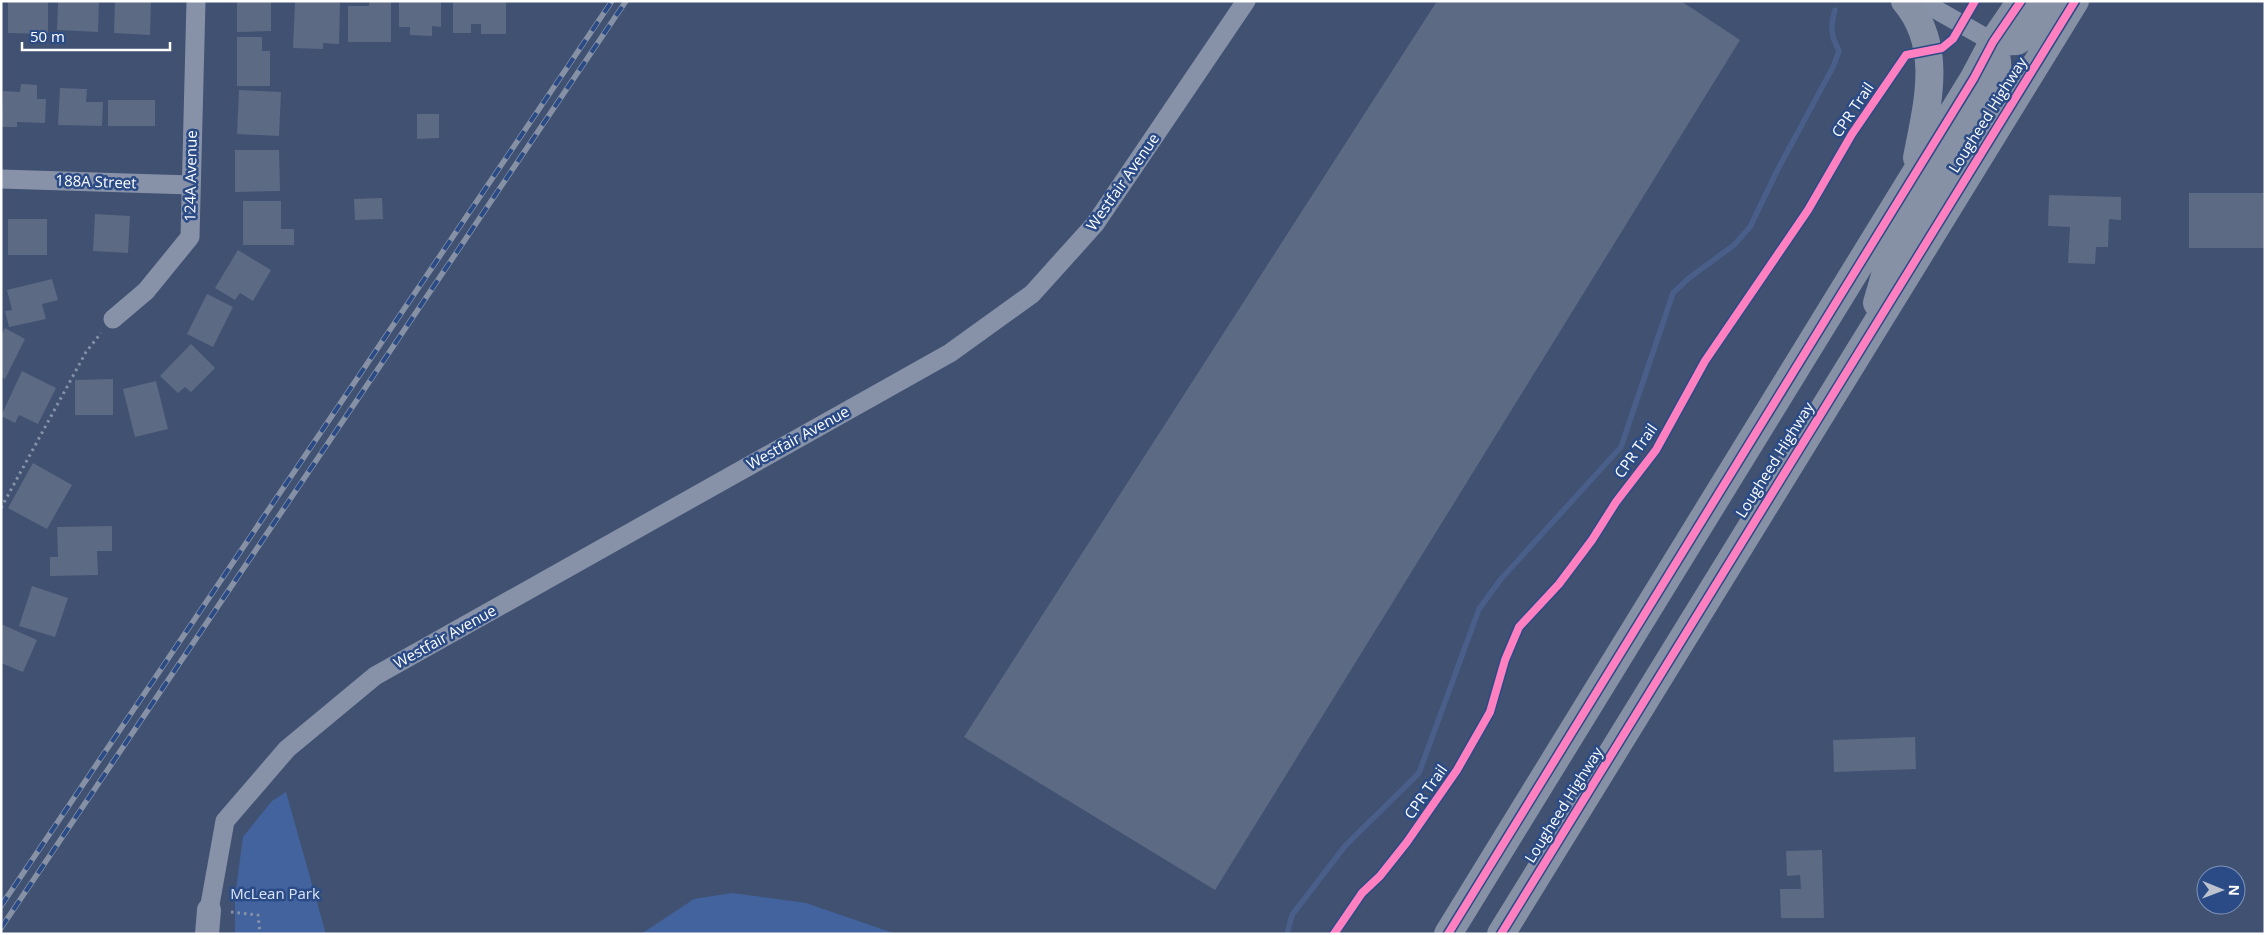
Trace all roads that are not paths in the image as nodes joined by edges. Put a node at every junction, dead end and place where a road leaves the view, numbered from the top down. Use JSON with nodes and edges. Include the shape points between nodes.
{"nodes":[{"id":1,"x":196,"y":1,"type":"edge"},
{"id":2,"x":1246,"y":1,"type":"edge"},
{"id":3,"x":1905,"y":1,"type":"edge"},
{"id":4,"x":1921,"y":1,"type":"edge"},
{"id":5,"x":2021,"y":1,"type":"edge"},
{"id":6,"x":2046,"y":1,"type":"edge"},
{"id":7,"x":2075,"y":1,"type":"edge"},
{"id":8,"x":1993,"y":42,"type":"junction"},
{"id":9,"x":1914,"y":175,"type":"junction"},
{"id":10,"x":1,"y":179,"type":"edge"},
{"id":11,"x":191,"y":185,"type":"junction"},
{"id":12,"x":112,"y":319,"type":"road end"},
{"id":13,"x":1868,"y":335,"type":"junction"},
{"id":14,"x":209,"y":910,"type":"joint"},
{"id":15,"x":207,"y":934,"type":"edge"},
{"id":16,"x":1448,"y":934,"type":"edge"},
{"id":17,"x":1501,"y":934,"type":"edge"}],
"edges":[{"from":1,"to":11,"type":"street","name":"124A Avenue"},
{"from":2,"to":14,"type":"street","name":"Westfair Avenue","via":[[1095,224],[1032,294],[950,353],[375,676],[287,749],[225,821]]},
{"from":3,"to":9,"type":"highway","via":[[1922,25],[1931,67]]},
{"from":4,"to":8,"type":"street"},
{"from":5,"to":8,"type":"highway","name":"Lougheed Highway"},
{"from":6,"to":8,"type":"highway","via":[[2028,32],[2017,41]]},
{"from":7,"to":13,"type":"highway","name":"Lougheed Highway"},
{"from":8,"to":9,"type":"highway","name":"Lougheed Highway"},
{"from":8,"to":13,"type":"highway","via":[[1999,66],[1995,81],[1988,97],[1895,241]]},
{"from":9,"to":16,"type":"highway","name":"Lougheed Highway"},
{"from":10,"to":11,"type":"street","name":"188A Street"},
{"from":11,"to":12,"type":"street","name":"124A Avenue","via":[[190,237],[146,291]]},
{"from":13,"to":17,"type":"highway","name":"Lougheed Highway"},
{"from":14,"to":15,"type":"street"}]}
